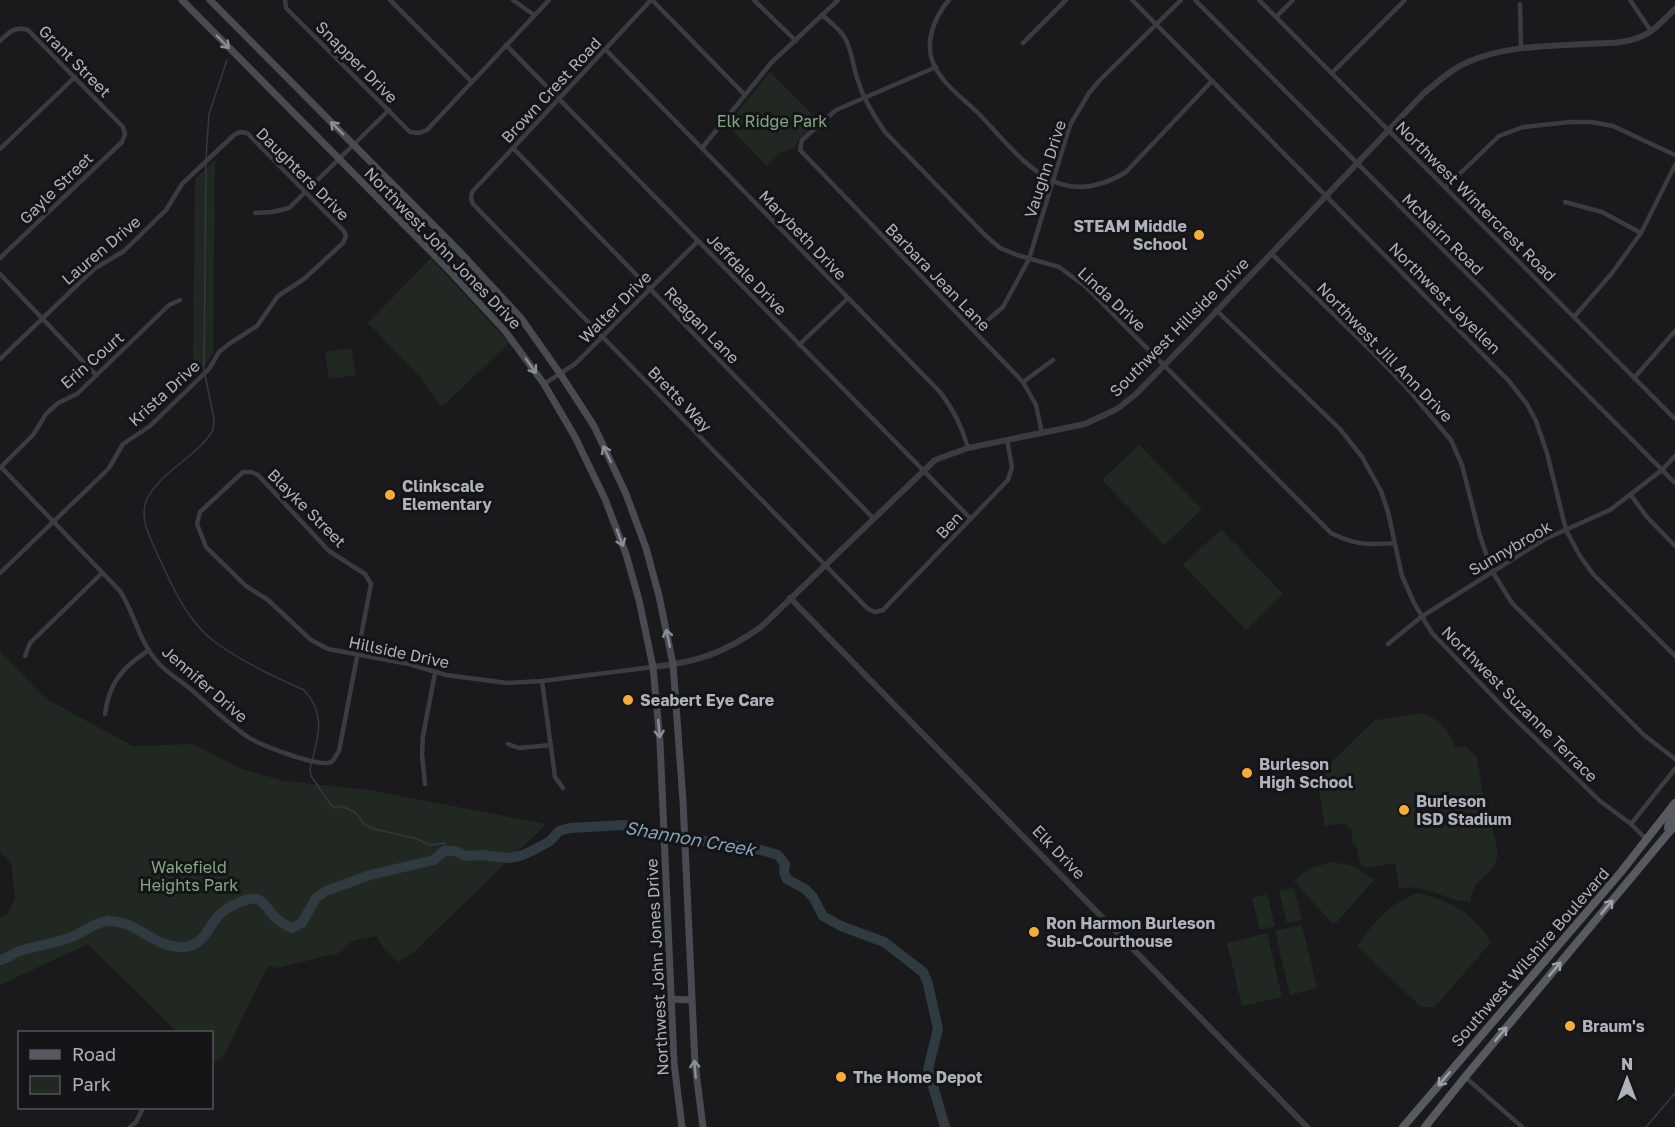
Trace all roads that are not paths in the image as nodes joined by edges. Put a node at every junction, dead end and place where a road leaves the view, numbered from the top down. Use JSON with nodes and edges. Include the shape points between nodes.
{"nodes":[{"id":1,"x":182,"y":0,"type":"edge"},
{"id":2,"x":210,"y":0,"type":"edge"},
{"id":3,"x":285,"y":0,"type":"edge"},
{"id":4,"x":390,"y":0,"type":"edge"},
{"id":5,"x":513,"y":0,"type":"edge"},
{"id":6,"x":549,"y":0,"type":"edge"},
{"id":7,"x":652,"y":0,"type":"edge"},
{"id":8,"x":754,"y":0,"type":"edge"},
{"id":9,"x":838,"y":0,"type":"edge"},
{"id":10,"x":949,"y":0,"type":"edge"},
{"id":11,"x":1066,"y":0,"type":"edge"},
{"id":12,"x":1132,"y":0,"type":"edge"},
{"id":13,"x":1181,"y":0,"type":"edge"},
{"id":14,"x":1195,"y":0,"type":"edge"},
{"id":15,"x":1259,"y":0,"type":"edge"},
{"id":16,"x":1293,"y":0,"type":"edge"},
{"id":17,"x":1405,"y":0,"type":"edge"},
{"id":18,"x":1630,"y":0,"type":"edge"},
{"id":19,"x":1520,"y":4,"type":"dead end"},
{"id":20,"x":1675,"y":9,"type":"edge"},
{"id":21,"x":534,"y":15,"type":"junction"},
{"id":22,"x":822,"y":15,"type":"junction"},
{"id":23,"x":1276,"y":17,"type":"junction"},
{"id":24,"x":1156,"y":24,"type":"junction"},
{"id":25,"x":1651,"y":31,"type":"junction"},
{"id":26,"x":0,"y":41,"type":"edge"},
{"id":27,"x":796,"y":41,"type":"junction"},
{"id":28,"x":1023,"y":43,"type":"dead end"},
{"id":29,"x":506,"y":45,"type":"junction"},
{"id":30,"x":1521,"y":48,"type":"junction"},
{"id":31,"x":606,"y":50,"type":"junction"},
{"id":32,"x":936,"y":67,"type":"junction"},
{"id":33,"x":1332,"y":73,"type":"junction"},
{"id":34,"x":75,"y":77,"type":"junction"},
{"id":35,"x":1212,"y":81,"type":"junction"},
{"id":36,"x":472,"y":82,"type":"junction"},
{"id":37,"x":745,"y":95,"type":"junction"},
{"id":38,"x":864,"y":98,"type":"junction"},
{"id":39,"x":560,"y":99,"type":"junction"},
{"id":40,"x":389,"y":110,"type":"junction"},
{"id":41,"x":1389,"y":131,"type":"junction"},
{"id":42,"x":240,"y":132,"type":"joint"},
{"id":43,"x":125,"y":134,"type":"joint"},
{"id":44,"x":354,"y":145,"type":"junction"},
{"id":45,"x":702,"y":148,"type":"junction"},
{"id":46,"x":0,"y":149,"type":"edge"},
{"id":47,"x":513,"y":149,"type":"junction"},
{"id":48,"x":1675,"y":155,"type":"edge"},
{"id":49,"x":339,"y":159,"type":"junction"},
{"id":50,"x":1356,"y":164,"type":"junction"},
{"id":51,"x":1675,"y":165,"type":"edge"},
{"id":52,"x":1053,"y":181,"type":"junction"},
{"id":53,"x":1446,"y":187,"type":"junction"},
{"id":54,"x":306,"y":193,"type":"junction"},
{"id":55,"x":1326,"y":194,"type":"junction"},
{"id":56,"x":471,"y":198,"type":"joint"},
{"id":57,"x":1565,"y":202,"type":"dead end"},
{"id":58,"x":255,"y":213,"type":"dead end"},
{"id":59,"x":1641,"y":234,"type":"junction"},
{"id":60,"x":346,"y":236,"type":"joint"},
{"id":61,"x":698,"y":242,"type":"junction"},
{"id":62,"x":1271,"y":253,"type":"junction"},
{"id":63,"x":0,"y":258,"type":"edge"},
{"id":64,"x":1029,"y":259,"type":"junction"},
{"id":65,"x":0,"y":274,"type":"edge"},
{"id":66,"x":650,"y":289,"type":"junction"},
{"id":67,"x":848,"y":298,"type":"junction"},
{"id":68,"x":180,"y":300,"type":"dead end"},
{"id":69,"x":1216,"y":310,"type":"junction"},
{"id":70,"x":1574,"y":317,"type":"junction"},
{"id":71,"x":42,"y":319,"type":"junction"},
{"id":72,"x":1675,"y":331,"type":"edge"},
{"id":73,"x":975,"y":332,"type":"junction"},
{"id":74,"x":603,"y":336,"type":"junction"},
{"id":75,"x":799,"y":345,"type":"junction"},
{"id":76,"x":0,"y":359,"type":"edge"},
{"id":77,"x":1053,"y":360,"type":"dead end"},
{"id":78,"x":1163,"y":365,"type":"junction"},
{"id":79,"x":96,"y":375,"type":"junction"},
{"id":80,"x":561,"y":375,"type":"junction"},
{"id":81,"x":1634,"y":378,"type":"junction"},
{"id":82,"x":1023,"y":382,"type":"junction"},
{"id":83,"x":544,"y":384,"type":"junction"},
{"id":84,"x":1675,"y":419,"type":"edge"},
{"id":85,"x":1042,"y":433,"type":"junction"},
{"id":86,"x":1007,"y":440,"type":"junction"},
{"id":87,"x":968,"y":448,"type":"junction"},
{"id":88,"x":1675,"y":456,"type":"edge"},
{"id":89,"x":0,"y":467,"type":"edge"},
{"id":90,"x":1662,"y":470,"type":"junction"},
{"id":91,"x":922,"y":471,"type":"junction"},
{"id":92,"x":251,"y":472,"type":"joint"},
{"id":93,"x":1675,"y":483,"type":"edge"},
{"id":94,"x":1631,"y":495,"type":"junction"},
{"id":95,"x":873,"y":518,"type":"junction"},
{"id":96,"x":971,"y":519,"type":"junction"},
{"id":97,"x":53,"y":522,"type":"junction"},
{"id":98,"x":1566,"y":530,"type":"junction"},
{"id":99,"x":1394,"y":543,"type":"junction"},
{"id":100,"x":1675,"y":546,"type":"edge"},
{"id":101,"x":824,"y":565,"type":"junction"},
{"id":102,"x":1492,"y":572,"type":"junction"},
{"id":103,"x":0,"y":573,"type":"edge"},
{"id":104,"x":102,"y":573,"type":"junction"},
{"id":105,"x":790,"y":598,"type":"junction"},
{"id":106,"x":875,"y":612,"type":"joint"},
{"id":107,"x":1421,"y":617,"type":"junction"},
{"id":108,"x":1388,"y":644,"type":"dead end"},
{"id":109,"x":149,"y":650,"type":"junction"},
{"id":110,"x":358,"y":655,"type":"junction"},
{"id":111,"x":25,"y":656,"type":"dead end"},
{"id":112,"x":1675,"y":656,"type":"edge"},
{"id":113,"x":674,"y":664,"type":"junction"},
{"id":114,"x":653,"y":667,"type":"junction"},
{"id":115,"x":435,"y":673,"type":"junction"},
{"id":116,"x":542,"y":681,"type":"junction"},
{"id":117,"x":105,"y":714,"type":"dead end"},
{"id":118,"x":508,"y":744,"type":"dead end"},
{"id":119,"x":550,"y":745,"type":"junction"},
{"id":120,"x":1675,"y":759,"type":"edge"},
{"id":121,"x":334,"y":761,"type":"joint"},
{"id":122,"x":1675,"y":769,"type":"edge"},
{"id":123,"x":425,"y":784,"type":"dead end"},
{"id":124,"x":563,"y":788,"type":"dead end"},
{"id":125,"x":1675,"y":803,"type":"edge"},
{"id":126,"x":1675,"y":814,"type":"edge"},
{"id":127,"x":1631,"y":824,"type":"junction"},
{"id":128,"x":1673,"y":828,"type":"edge"},
{"id":129,"x":1647,"y":840,"type":"junction"},
{"id":130,"x":1578,"y":922,"type":"junction"},
{"id":131,"x":1588,"y":931,"type":"junction"},
{"id":132,"x":671,"y":999,"type":"junction"},
{"id":133,"x":691,"y":1000,"type":"junction"},
{"id":134,"x":1465,"y":1077,"type":"junction"},
{"id":135,"x":141,"y":1109,"type":"edge"},
{"id":136,"x":130,"y":1127,"type":"edge"},
{"id":137,"x":682,"y":1127,"type":"edge"},
{"id":138,"x":703,"y":1127,"type":"edge"},
{"id":139,"x":1307,"y":1127,"type":"edge"},
{"id":140,"x":1403,"y":1127,"type":"edge"},
{"id":141,"x":1425,"y":1127,"type":"edge"},
{"id":142,"x":1522,"y":1127,"type":"edge"}],
"edges":[{"from":1,"to":49,"type":"main road","name":"Northwest John Jones Drive","one_way":true},
{"from":44,"to":2,"type":"main road","name":"Northwest John Jones Drive","one_way":true},
{"from":3,"to":40,"type":"street","name":"Snapper Drive","via":[[286,8]]},
{"from":4,"to":36,"type":"street"},
{"from":5,"to":21,"type":"street"},
{"from":6,"to":21,"type":"street"},
{"from":7,"to":31,"type":"street","name":"Brown Crest Road"},
{"from":7,"to":37,"type":"street"},
{"from":8,"to":27,"type":"street"},
{"from":9,"to":22,"type":"street"},
{"from":10,"to":32,"type":"street","via":[[934,25],[931,46]]},
{"from":11,"to":28,"type":"street"},
{"from":12,"to":24,"type":"street","name":"Northwest Jayellen"},
{"from":13,"to":24,"type":"street","name":"Vaughn Drive"},
{"from":14,"to":50,"type":"street","name":"McNairn Road"},
{"from":15,"to":23,"type":"street","name":"Northwest Wintercrest Road"},
{"from":16,"to":23,"type":"street"},
{"from":17,"to":33,"type":"street"},
{"from":18,"to":25,"type":"street"},
{"from":19,"to":30,"type":"street"},
{"from":20,"to":25,"type":"street","name":"Southwest Hillside Drive"},
{"from":21,"to":29,"type":"street"},
{"from":22,"to":27,"type":"street"},
{"from":22,"to":38,"type":"street","name":"Linda Drive","via":[[844,36]]},
{"from":23,"to":33,"type":"street","name":"Northwest Wintercrest Road"},
{"from":24,"to":35,"type":"street","name":"Northwest Jayellen"},
{"from":24,"to":52,"type":"street","name":"Vaughn Drive","via":[[1089,93],[1070,125]]},
{"from":25,"to":30,"type":"street","name":"Southwest Hillside Drive","via":[[1639,38],[1611,42]]},
{"from":26,"to":34,"type":"street","name":"Grant Street","via":[[12,30],[28,30]]},
{"from":27,"to":37,"type":"street","via":[[771,63]]},
{"from":29,"to":36,"type":"street"},
{"from":29,"to":39,"type":"street","name":"Jeffdale Drive"},
{"from":30,"to":41,"type":"street","name":"Southwest Hillside Drive","via":[[1484,56],[1450,72]]},
{"from":31,"to":39,"type":"street","name":"Brown Crest Road"},
{"from":31,"to":45,"type":"street","name":"Marybeth Drive"},
{"from":32,"to":38,"type":"street"},
{"from":32,"to":52,"type":"street","via":[[941,78],[1018,157]]},
{"from":33,"to":41,"type":"street","name":"Northwest Wintercrest Road"},
{"from":34,"to":43,"type":"street","name":"Grant Street","via":[[123,127]]},
{"from":34,"to":46,"type":"street"},
{"from":35,"to":52,"type":"street","via":[[1116,179],[1090,186]]},
{"from":35,"to":55,"type":"street","name":"Northwest Jayellen"},
{"from":36,"to":40,"type":"street","name":"Snapper Drive","via":[[427,130],[419,133],[410,132]]},
{"from":37,"to":45,"type":"street"},
{"from":38,"to":64,"type":"street","name":"Linda Drive","via":[[885,132],[985,235],[1000,248]]},
{"from":38,"to":73,"type":"street","name":"Barbara Jean Lane","via":[[830,115],[802,140],[801,153]]},
{"from":39,"to":47,"type":"street","name":"Brown Crest Road"},
{"from":39,"to":61,"type":"street","name":"Jeffdale Drive"},
{"from":40,"to":44,"type":"street"},
{"from":41,"to":50,"type":"street","name":"Southwest Hillside Drive"},
{"from":41,"to":53,"type":"street","name":"Northwest Wintercrest Road"},
{"from":42,"to":54,"type":"street","name":"Daughters Drive","via":[[247,134]]},
{"from":42,"to":71,"type":"street","name":"Lauren Drive","via":[[183,184],[166,210],[124,251],[94,269]]},
{"from":43,"to":63,"type":"street","name":"Gayle Street","via":[[122,142]]},
{"from":44,"to":49,"type":"street"},
{"from":44,"to":80,"type":"main road","name":"Northwest John Jones Drive","via":[[494,287]]},
{"from":45,"to":67,"type":"street","name":"Marybeth Drive"},
{"from":47,"to":56,"type":"street","name":"Brown Crest Road","via":[[472,192]]},
{"from":47,"to":66,"type":"street","name":"Reagan Lane"},
{"from":48,"to":53,"type":"street","via":[[1613,126],[1592,122],[1523,127],[1499,136]]},
{"from":49,"to":54,"type":"street"},
{"from":49,"to":83,"type":"main road","name":"Northwest John Jones Drive","one_way":true,"via":[[505,331]]},
{"from":50,"to":55,"type":"street","name":"Southwest Hillside Drive"},
{"from":50,"to":90,"type":"street","name":"McNairn Road"},
{"from":51,"to":59,"type":"street"},
{"from":52,"to":64,"type":"street","name":"Vaughn Drive"},
{"from":53,"to":70,"type":"street","name":"Northwest Wintercrest Road"},
{"from":54,"to":58,"type":"street","via":[[289,208]]},
{"from":54,"to":60,"type":"street","name":"Daughters Drive"},
{"from":55,"to":62,"type":"street","name":"Southwest Hillside Drive"},
{"from":55,"to":98,"type":"street","name":"Northwest Jayellen","via":[[1486,355],[1527,404],[1547,453]]},
{"from":56,"to":74,"type":"street","name":"Bretts Way"},
{"from":57,"to":59,"type":"street","via":[[1602,212]]},
{"from":59,"to":70,"type":"street"},
{"from":60,"to":97,"type":"street","name":"Krista Drive","via":[[344,243],[315,269],[278,296],[257,326],[219,352],[209,369],[150,426],[123,444],[109,468]]},
{"from":61,"to":66,"type":"street","name":"Walter Drive"},
{"from":61,"to":75,"type":"street","name":"Jeffdale Drive"},
{"from":62,"to":69,"type":"street","name":"Southwest Hillside Drive"},
{"from":62,"to":102,"type":"street","name":"Northwest Jill Ann Drive","via":[[1373,352],[1451,440],[1462,465]]},
{"from":64,"to":73,"type":"street","name":"Vaughn Drive","via":[[1003,307]]},
{"from":64,"to":78,"type":"street","name":"Linda Drive","via":[[1059,267],[1085,286]]},
{"from":65,"to":71,"type":"street"},
{"from":66,"to":74,"type":"street","name":"Walter Drive"},
{"from":66,"to":95,"type":"street","name":"Reagan Lane"},
{"from":67,"to":75,"type":"street"},
{"from":67,"to":87,"type":"street","name":"Marybeth Drive","via":[[954,410]]},
{"from":68,"to":79,"type":"street","name":"Erin Court","via":[[169,305]]},
{"from":69,"to":78,"type":"street","name":"Southwest Hillside Drive"},
{"from":69,"to":99,"type":"street","name":"Northwest Suzanne Terrace","via":[[1341,429],[1381,491]]},
{"from":70,"to":81,"type":"street","name":"Northwest Wintercrest Road"},
{"from":71,"to":76,"type":"street","name":"Lauren Drive"},
{"from":71,"to":79,"type":"street"},
{"from":72,"to":81,"type":"street"},
{"from":73,"to":82,"type":"street","name":"Barbara Jean Lane"},
{"from":74,"to":80,"type":"street","name":"Walter Drive"},
{"from":74,"to":101,"type":"street","name":"Bretts Way"},
{"from":75,"to":91,"type":"street","name":"Jeffdale Drive"},
{"from":77,"to":82,"type":"street"},
{"from":78,"to":85,"type":"street","name":"Southwest Hillside Drive","via":[[1136,394],[1105,416]]},
{"from":78,"to":99,"type":"street","name":"Linda Drive","via":[[1331,533],[1351,543]]},
{"from":79,"to":89,"type":"street","name":"Erin Court","via":[[77,394],[46,414],[33,435]]},
{"from":80,"to":83,"type":"street","name":"Walter Drive"},
{"from":113,"to":80,"type":"main road","name":"Northwest John Jones Drive","one_way":true,"via":[[659,596],[626,494],[594,426]]},
{"from":81,"to":84,"type":"street","name":"Northwest Wintercrest Road"},
{"from":82,"to":85,"type":"street","name":"Barbara Jean Lane","via":[[1036,405]]},
{"from":83,"to":114,"type":"main road","name":"Northwest John Jones Drive","one_way":true,"via":[[605,499],[626,554]]},
{"from":85,"to":86,"type":"street","name":"Southwest Hillside Drive"},
{"from":86,"to":87,"type":"street","name":"Southwest Hillside Drive"},
{"from":86,"to":96,"type":"street","name":"Ben","via":[[1011,474]]},
{"from":87,"to":91,"type":"street","name":"Southwest Hillside Drive","via":[[935,460]]},
{"from":88,"to":90,"type":"street","name":"Sunnybrook"},
{"from":89,"to":97,"type":"street","name":"Jennifer Drive"},
{"from":90,"to":93,"type":"street","name":"McNairn Road"},
{"from":90,"to":94,"type":"street","name":"Sunnybrook"},
{"from":91,"to":95,"type":"street","name":"Southwest Hillside Drive"},
{"from":91,"to":96,"type":"street","name":"Jeffdale Drive"},
{"from":92,"to":110,"type":"street","name":"Blayke Street","via":[[329,551],[370,580]]},
{"from":92,"to":110,"type":"street","name":"Hillside Drive","via":[[243,472],[200,512],[197,524],[206,547],[311,640],[328,649]]},
{"from":94,"to":98,"type":"street","name":"Sunnybrook","via":[[1610,510]]},
{"from":94,"to":100,"type":"street"},
{"from":95,"to":101,"type":"street","name":"Southwest Hillside Drive"},
{"from":96,"to":106,"type":"street","name":"Ben","via":[[884,610]]},
{"from":97,"to":103,"type":"street","name":"Krista Drive"},
{"from":97,"to":104,"type":"street","name":"Jennifer Drive"},
{"from":98,"to":102,"type":"street","name":"Sunnybrook"},
{"from":98,"to":112,"type":"street","name":"Northwest Jayellen","via":[[1593,574]]},
{"from":99,"to":107,"type":"street","name":"Northwest Suzanne Terrace","via":[[1402,576]]},
{"from":101,"to":105,"type":"street","name":"Southwest Hillside Drive"},
{"from":101,"to":106,"type":"street","name":"Bretts Way"},
{"from":102,"to":107,"type":"street","name":"Sunnybrook"},
{"from":102,"to":120,"type":"street","name":"Northwest Jill Ann Drive","via":[[1512,603],[1540,633],[1644,735]]},
{"from":104,"to":109,"type":"street","name":"Jennifer Drive","via":[[125,599]]},
{"from":104,"to":111,"type":"street","via":[[30,644]]},
{"from":105,"to":113,"type":"street","name":"Southwest Hillside Drive","via":[[738,644],[707,657]]},
{"from":105,"to":139,"type":"street","name":"Elk Drive"},
{"from":107,"to":108,"type":"street","name":"Sunnybrook"},
{"from":107,"to":127,"type":"street","name":"Northwest Suzanne Terrace","via":[[1507,711],[1600,801]]},
{"from":109,"to":117,"type":"street","via":[[128,663],[116,678],[107,697]]},
{"from":109,"to":121,"type":"street","name":"Jennifer Drive","via":[[164,669],[247,736],[264,746],[322,764]]},
{"from":110,"to":115,"type":"street","name":"Hillside Drive"},
{"from":110,"to":121,"type":"street","name":"Blayke Street"},
{"from":113,"to":114,"type":"street","name":"Southwest Hillside Drive"},
{"from":113,"to":133,"type":"main road","name":"Northwest John Jones Drive"},
{"from":114,"to":116,"type":"street","name":"Hillside Drive"},
{"from":114,"to":132,"type":"main road","name":"Northwest John Jones Drive","one_way":true},
{"from":115,"to":116,"type":"street","name":"Hillside Drive","via":[[507,682]]},
{"from":115,"to":123,"type":"street","via":[[423,736]]},
{"from":116,"to":119,"type":"street"},
{"from":118,"to":119,"type":"street","via":[[519,748]]},
{"from":119,"to":124,"type":"street","via":[[555,777]]},
{"from":122,"to":127,"type":"street"},
{"from":125,"to":129,"type":"main road","name":"Southwest Wilshire Boulevard"},
{"from":126,"to":128,"type":"main road","via":[[1668,828]]},
{"from":127,"to":129,"type":"street","name":"Northwest Suzanne Terrace"},
{"from":131,"to":128,"type":"main road","name":"Southwest Wilshire Boulevard","one_way":true},
{"from":129,"to":130,"type":"main road","name":"Southwest Wilshire Boulevard"},
{"from":130,"to":131,"type":"main road"},
{"from":130,"to":140,"type":"main road","name":"Southwest Wilshire Boulevard","one_way":true},
{"from":134,"to":131,"type":"main road","name":"Southwest Wilshire Boulevard","one_way":true},
{"from":132,"to":133,"type":"main road"},
{"from":132,"to":137,"type":"main road","name":"Northwest John Jones Drive"},
{"from":138,"to":133,"type":"main road","name":"Northwest John Jones Drive","one_way":true},
{"from":134,"to":141,"type":"main road","name":"Southwest Wilshire Boulevard"},
{"from":134,"to":142,"type":"street"},
{"from":135,"to":136,"type":"street"}]}
